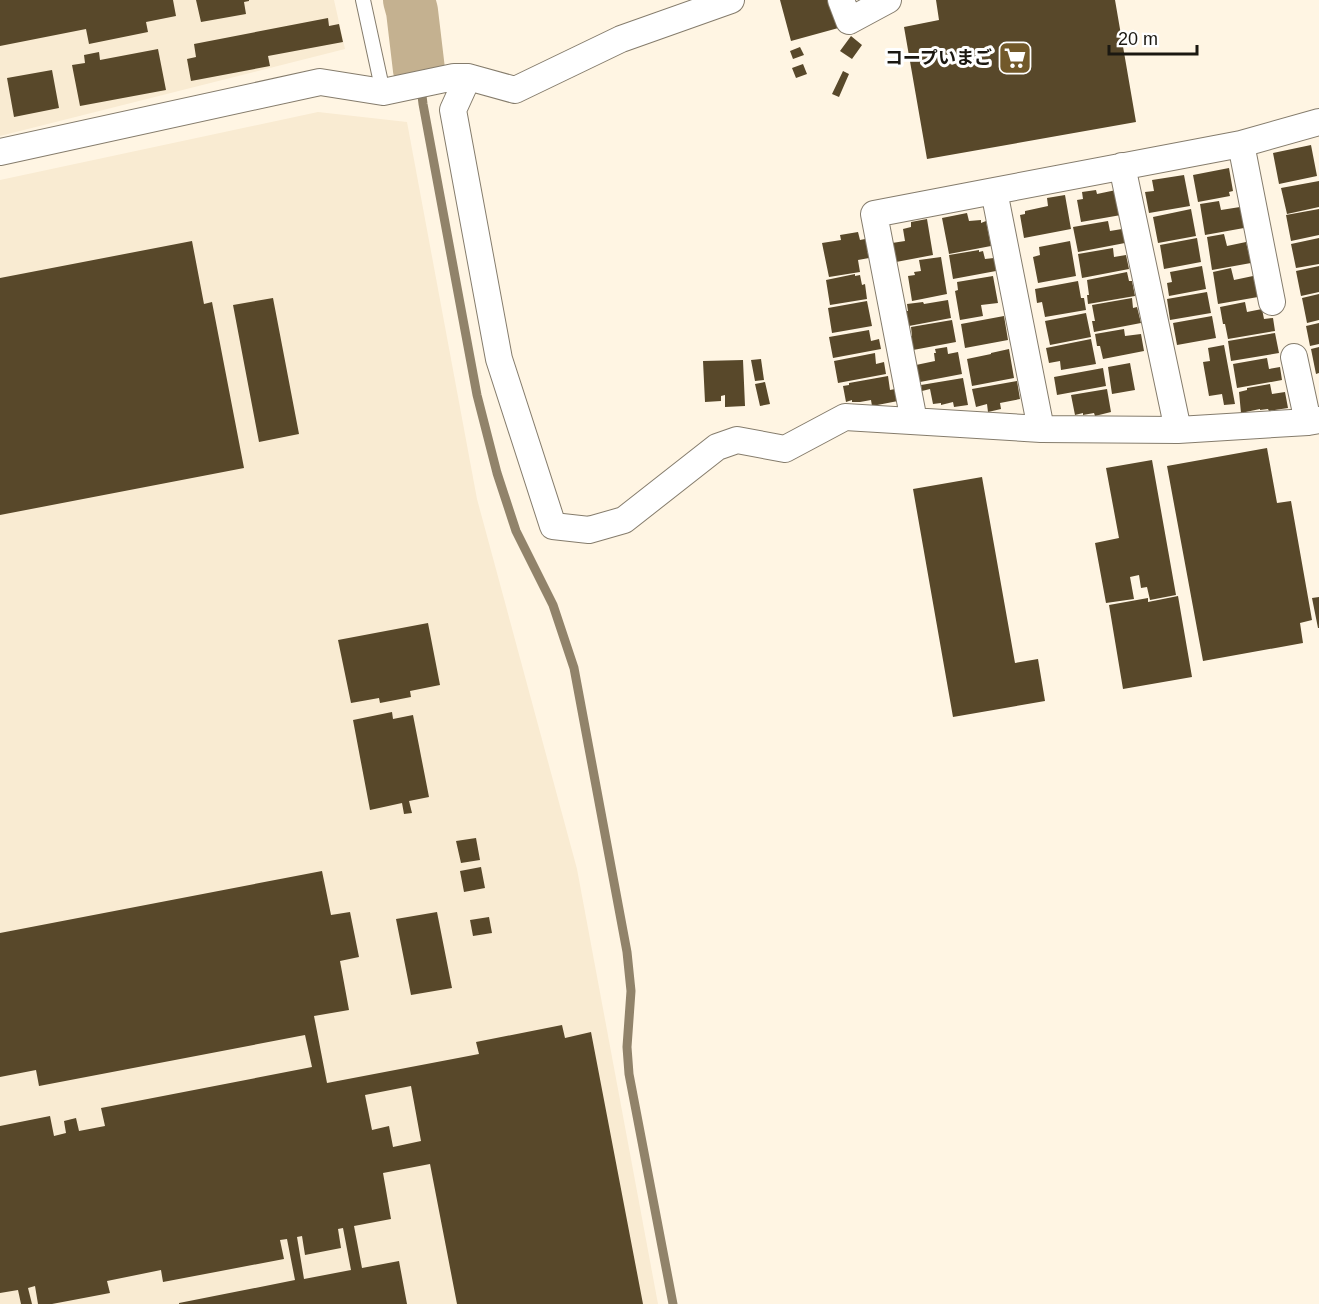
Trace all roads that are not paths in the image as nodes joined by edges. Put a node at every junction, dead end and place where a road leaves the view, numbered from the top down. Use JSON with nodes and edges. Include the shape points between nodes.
{"nodes":[{"id":1,"x":363,"y":0,"type":"edge"},
{"id":2,"x":731,"y":0,"type":"edge"},
{"id":3,"x":841,"y":0,"type":"edge"},
{"id":4,"x":888,"y":0,"type":"edge"},
{"id":5,"x":461,"y":77,"type":"junction"},
{"id":6,"x":389,"y":91,"type":"junction"},
{"id":7,"x":1319,"y":122,"type":"edge"},
{"id":8,"x":1241,"y":144,"type":"junction"},
{"id":9,"x":0,"y":152,"type":"edge"},
{"id":10,"x":1122,"y":166,"type":"junction"},
{"id":11,"x":994,"y":191,"type":"junction"},
{"id":12,"x":1272,"y":302,"type":"dead end"},
{"id":13,"x":1294,"y":357,"type":"dead end"},
{"id":14,"x":914,"y":421,"type":"junction"},
{"id":15,"x":1313,"y":421,"type":"edge"},
{"id":16,"x":1041,"y":429,"type":"junction"},
{"id":17,"x":1178,"y":430,"type":"junction"}],
"edges":[{"from":1,"to":6,"type":"lane"},
{"from":2,"to":5,"type":"street","via":[[621,39],[515,90]]},
{"from":3,"to":4,"type":"street","via":[[849,21]]},
{"from":5,"to":6,"type":"street"},
{"from":5,"to":14,"type":"street","via":[[453,110],[497,347],[553,526],[589,530],[624,520],[717,447],[737,440],[785,448],[845,417]]},
{"from":6,"to":9,"type":"street","via":[[320,82]]},
{"from":7,"to":8,"type":"street"},
{"from":8,"to":10,"type":"street"},
{"from":8,"to":12,"type":"street"},
{"from":10,"to":11,"type":"street"},
{"from":10,"to":17,"type":"street"},
{"from":11,"to":14,"type":"street","via":[[874,214]]},
{"from":11,"to":16,"type":"street"},
{"from":13,"to":15,"type":"street"},
{"from":14,"to":16,"type":"street"},
{"from":15,"to":17,"type":"street"},
{"from":16,"to":17,"type":"street"}]}
